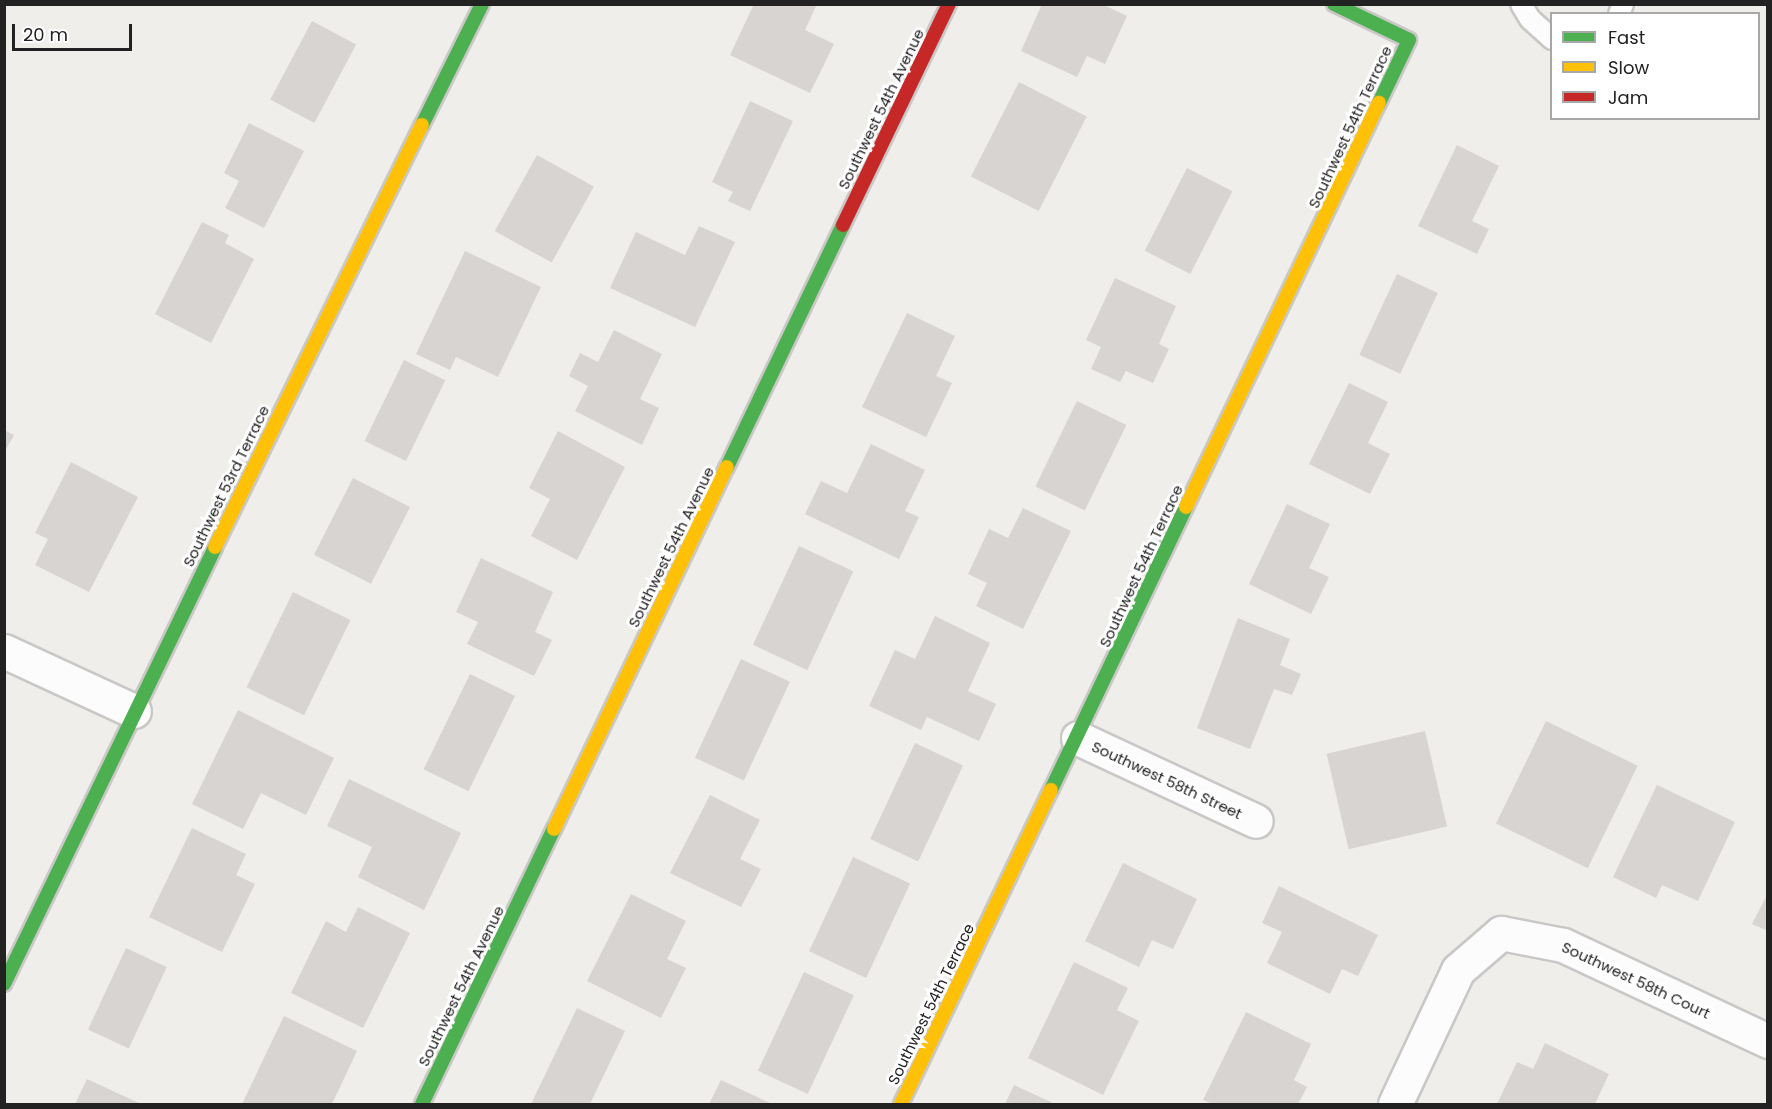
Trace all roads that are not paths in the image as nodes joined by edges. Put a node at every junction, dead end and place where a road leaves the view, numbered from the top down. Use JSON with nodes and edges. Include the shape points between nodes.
{"nodes":[{"id":1,"x":482,"y":4,"type":"edge"},
{"id":2,"x":949,"y":4,"type":"edge"},
{"id":3,"x":1334,"y":4,"type":"edge"},
{"id":4,"x":1521,"y":4,"type":"edge"},
{"id":5,"x":1550,"y":38,"type":"edge"},
{"id":6,"x":4,"y":651,"type":"edge"},
{"id":7,"x":134,"y":711,"type":"junction"},
{"id":8,"x":1078,"y":738,"type":"junction"},
{"id":9,"x":1256,"y":822,"type":"dead end"},
{"id":10,"x":4,"y":984,"type":"edge"},
{"id":11,"x":1767,"y":1041,"type":"edge"},
{"id":12,"x":422,"y":1104,"type":"edge"},
{"id":13,"x":901,"y":1104,"type":"edge"},
{"id":14,"x":1395,"y":1104,"type":"edge"}],
"edges":[{"from":1,"to":7,"type":"street","name":"Southwest 53rd Terrace"},
{"from":2,"to":12,"type":"street","name":"Southwest 54th Avenue"},
{"from":3,"to":8,"type":"street","name":"Southwest 54th Terrace","via":[[1409,40]]},
{"from":4,"to":5,"type":"lane"},
{"from":6,"to":7,"type":"street"},
{"from":7,"to":10,"type":"street","name":"Southwest 53rd Terrace"},
{"from":8,"to":9,"type":"street","name":"Southwest 58th Street"},
{"from":8,"to":13,"type":"street","name":"Southwest 54th Terrace"},
{"from":11,"to":14,"type":"street","name":"Southwest 58th Court","via":[[1563,945],[1501,933],[1458,970]]}]}
